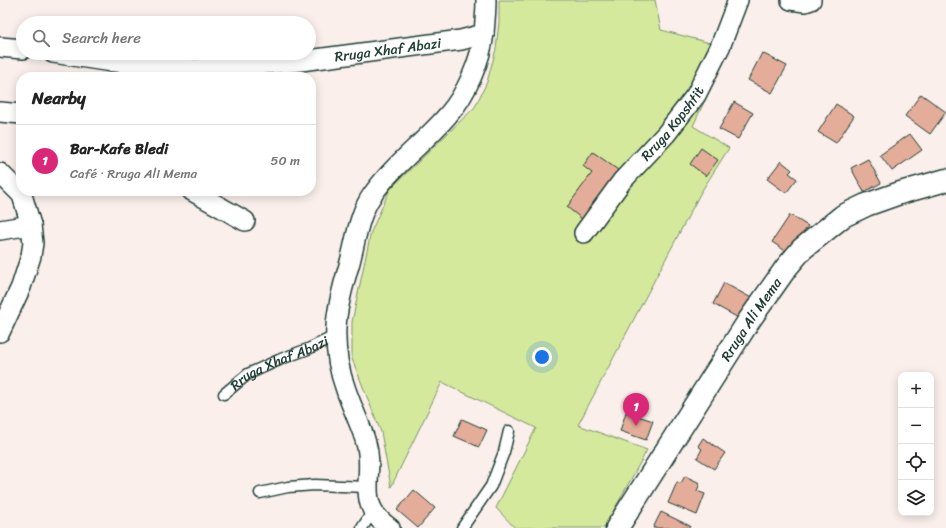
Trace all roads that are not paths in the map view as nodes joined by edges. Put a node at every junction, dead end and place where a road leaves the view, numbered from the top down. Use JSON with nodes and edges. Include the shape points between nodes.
{"nodes":[{"id":1,"x":486,"y":0,"type":"edge"},
{"id":2,"x":738,"y":0,"type":"edge"},
{"id":3,"x":791,"y":0,"type":"edge"},
{"id":4,"x":811,"y":0,"type":"edge"},
{"id":5,"x":484,"y":34,"type":"junction"},
{"id":6,"x":0,"y":47,"type":"edge"},
{"id":7,"x":16,"y":49,"type":"edge"},
{"id":8,"x":316,"y":59,"type":"edge"},
{"id":9,"x":98,"y":60,"type":"edge"},
{"id":10,"x":308,"y":60,"type":"edge"},
{"id":11,"x":0,"y":112,"type":"edge"},
{"id":12,"x":16,"y":114,"type":"edge"},
{"id":13,"x":0,"y":173,"type":"edge"},
{"id":14,"x":946,"y":180,"type":"edge"},
{"id":15,"x":16,"y":189,"type":"edge"},
{"id":16,"x":22,"y":196,"type":"edge"},
{"id":17,"x":201,"y":196,"type":"edge"},
{"id":18,"x":245,"y":221,"type":"dead end"},
{"id":19,"x":31,"y":225,"type":"junction"},
{"id":20,"x":0,"y":230,"type":"edge"},
{"id":21,"x":584,"y":233,"type":"dead end"},
{"id":22,"x":0,"y":332,"type":"edge"},
{"id":23,"x":337,"y":335,"type":"junction"},
{"id":24,"x":224,"y":394,"type":"dead end"},
{"id":25,"x":509,"y":432,"type":"dead end"},
{"id":26,"x":367,"y":487,"type":"junction"},
{"id":27,"x":260,"y":493,"type":"dead end"},
{"id":28,"x":373,"y":512,"type":"junction"},
{"id":29,"x":362,"y":528,"type":"edge"},
{"id":30,"x":390,"y":528,"type":"edge"},
{"id":31,"x":462,"y":528,"type":"edge"},
{"id":32,"x":617,"y":528,"type":"edge"}],
"edges":[{"from":1,"to":5,"type":"street","name":"Rruga Xhaf Abazi"},
{"from":2,"to":21,"type":"street","name":"Rruga Kopshtit","via":[[720,47],[696,95],[666,134],[622,181]]},
{"from":3,"to":4,"type":"street"},
{"from":5,"to":8,"type":"street","name":"Rruga Xhaf Abazi","via":[[461,40]]},
{"from":5,"to":23,"type":"street","name":"Rruga Xhaf Abazi","via":[[472,77],[461,98],[449,115],[372,194],[362,213],[342,291]]},
{"from":6,"to":7,"type":"street"},
{"from":9,"to":10,"type":"street","name":"Rruga Xhaf Abazi","via":[[194,69]]},
{"from":11,"to":12,"type":"street"},
{"from":13,"to":15,"type":"street"},
{"from":14,"to":32,"type":"street","name":"Rruga Ali Mema","via":[[900,193],[843,216],[802,249],[750,319]]},
{"from":16,"to":19,"type":"street"},
{"from":17,"to":18,"type":"street"},
{"from":19,"to":20,"type":"street"},
{"from":19,"to":22,"type":"street","via":[[31,256],[21,287]]},
{"from":23,"to":24,"type":"lane","name":"Rruga Xhaf Abazi","via":[[248,374]]},
{"from":23,"to":26,"type":"street","name":"Rruga Xhaf Abazi","via":[[346,389],[362,427],[368,451]]},
{"from":25,"to":31,"type":"lane","via":[[491,486]]},
{"from":26,"to":27,"type":"lane","via":[[315,485]]},
{"from":26,"to":28,"type":"street","name":"Rruga Xhaf Abazi"},
{"from":28,"to":29,"type":"lane"},
{"from":28,"to":30,"type":"street","name":"Rruga Xhaf Abazi"}]}
